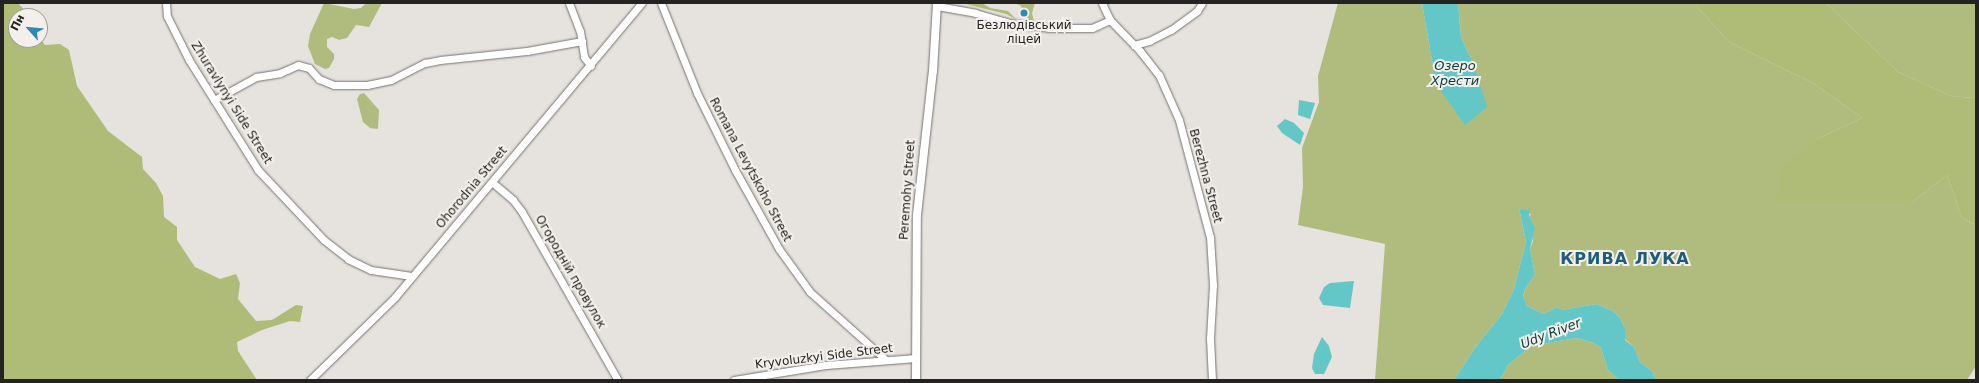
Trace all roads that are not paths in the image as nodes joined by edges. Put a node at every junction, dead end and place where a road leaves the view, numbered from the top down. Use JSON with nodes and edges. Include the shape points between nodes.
{"nodes":[{"id":1,"x":166,"y":3,"type":"edge"},
{"id":2,"x":569,"y":3,"type":"edge"},
{"id":3,"x":642,"y":3,"type":"edge"},
{"id":4,"x":661,"y":3,"type":"edge"},
{"id":5,"x":1102,"y":3,"type":"edge"},
{"id":6,"x":1202,"y":3,"type":"edge"},
{"id":7,"x":937,"y":5,"type":"edge"},
{"id":8,"x":1110,"y":20,"type":"junction"},
{"id":9,"x":582,"y":41,"type":"junction"},
{"id":10,"x":1134,"y":45,"type":"junction"},
{"id":11,"x":591,"y":66,"type":"junction"},
{"id":12,"x":214,"y":100,"type":"junction"},
{"id":13,"x":493,"y":183,"type":"junction"},
{"id":14,"x":412,"y":276,"type":"junction"},
{"id":15,"x":916,"y":358,"type":"junction"},
{"id":16,"x":886,"y":360,"type":"junction"},
{"id":17,"x":310,"y":380,"type":"edge"},
{"id":18,"x":618,"y":380,"type":"edge"},
{"id":19,"x":734,"y":380,"type":"edge"},
{"id":20,"x":916,"y":380,"type":"edge"},
{"id":21,"x":1212,"y":380,"type":"edge"}],
"edges":[{"from":1,"to":12,"type":"street","name":"Zhuravlynyi Side Street","via":[[167,16],[189,60]]},
{"from":2,"to":9,"type":"street"},
{"from":3,"to":11,"type":"street","name":"Ohorodnia Street"},
{"from":4,"to":16,"type":"street","name":"Romana Levytskoho Street","via":[[697,93],[735,170],[779,249],[810,292]]},
{"from":5,"to":8,"type":"street","name":"Berezhna Street"},
{"from":6,"to":10,"type":"street","via":[[1198,11],[1171,30]]},
{"from":7,"to":8,"type":"street","via":[[1013,23],[1056,29],[1092,28]]},
{"from":7,"to":15,"type":"street","name":"Peremohy Street","via":[[933,71],[916,215]]},
{"from":8,"to":10,"type":"street","name":"Berezhna Street"},
{"from":9,"to":11,"type":"street","via":[[584,57]]},
{"from":9,"to":12,"type":"street","via":[[527,51],[440,60],[391,80],[367,85],[334,86],[319,79],[309,68],[298,65],[280,72],[256,76]]},
{"from":10,"to":21,"type":"street","name":"Berezhna Street","via":[[1159,75],[1173,104],[1209,228],[1213,285],[1210,338]]},
{"from":11,"to":13,"type":"street","name":"Ohorodnia Street","via":[[513,155]]},
{"from":12,"to":14,"type":"street","name":"Zhuravlynyi Side Street","via":[[255,166],[324,240],[360,266],[379,272]]},
{"from":13,"to":14,"type":"street","name":"Ohorodnia Street"},
{"from":13,"to":18,"type":"street","name":"Огородній провулок","via":[[513,200],[522,212]]},
{"from":14,"to":17,"type":"street","name":"Ohorodnia Street","via":[[381,313]]},
{"from":15,"to":16,"type":"street","name":"Kryvoluzkyi Side Street"},
{"from":15,"to":20,"type":"street","name":"Peremohy Street"},
{"from":16,"to":19,"type":"street","name":"Kryvoluzkyi Side Street","via":[[812,367]]}]}
